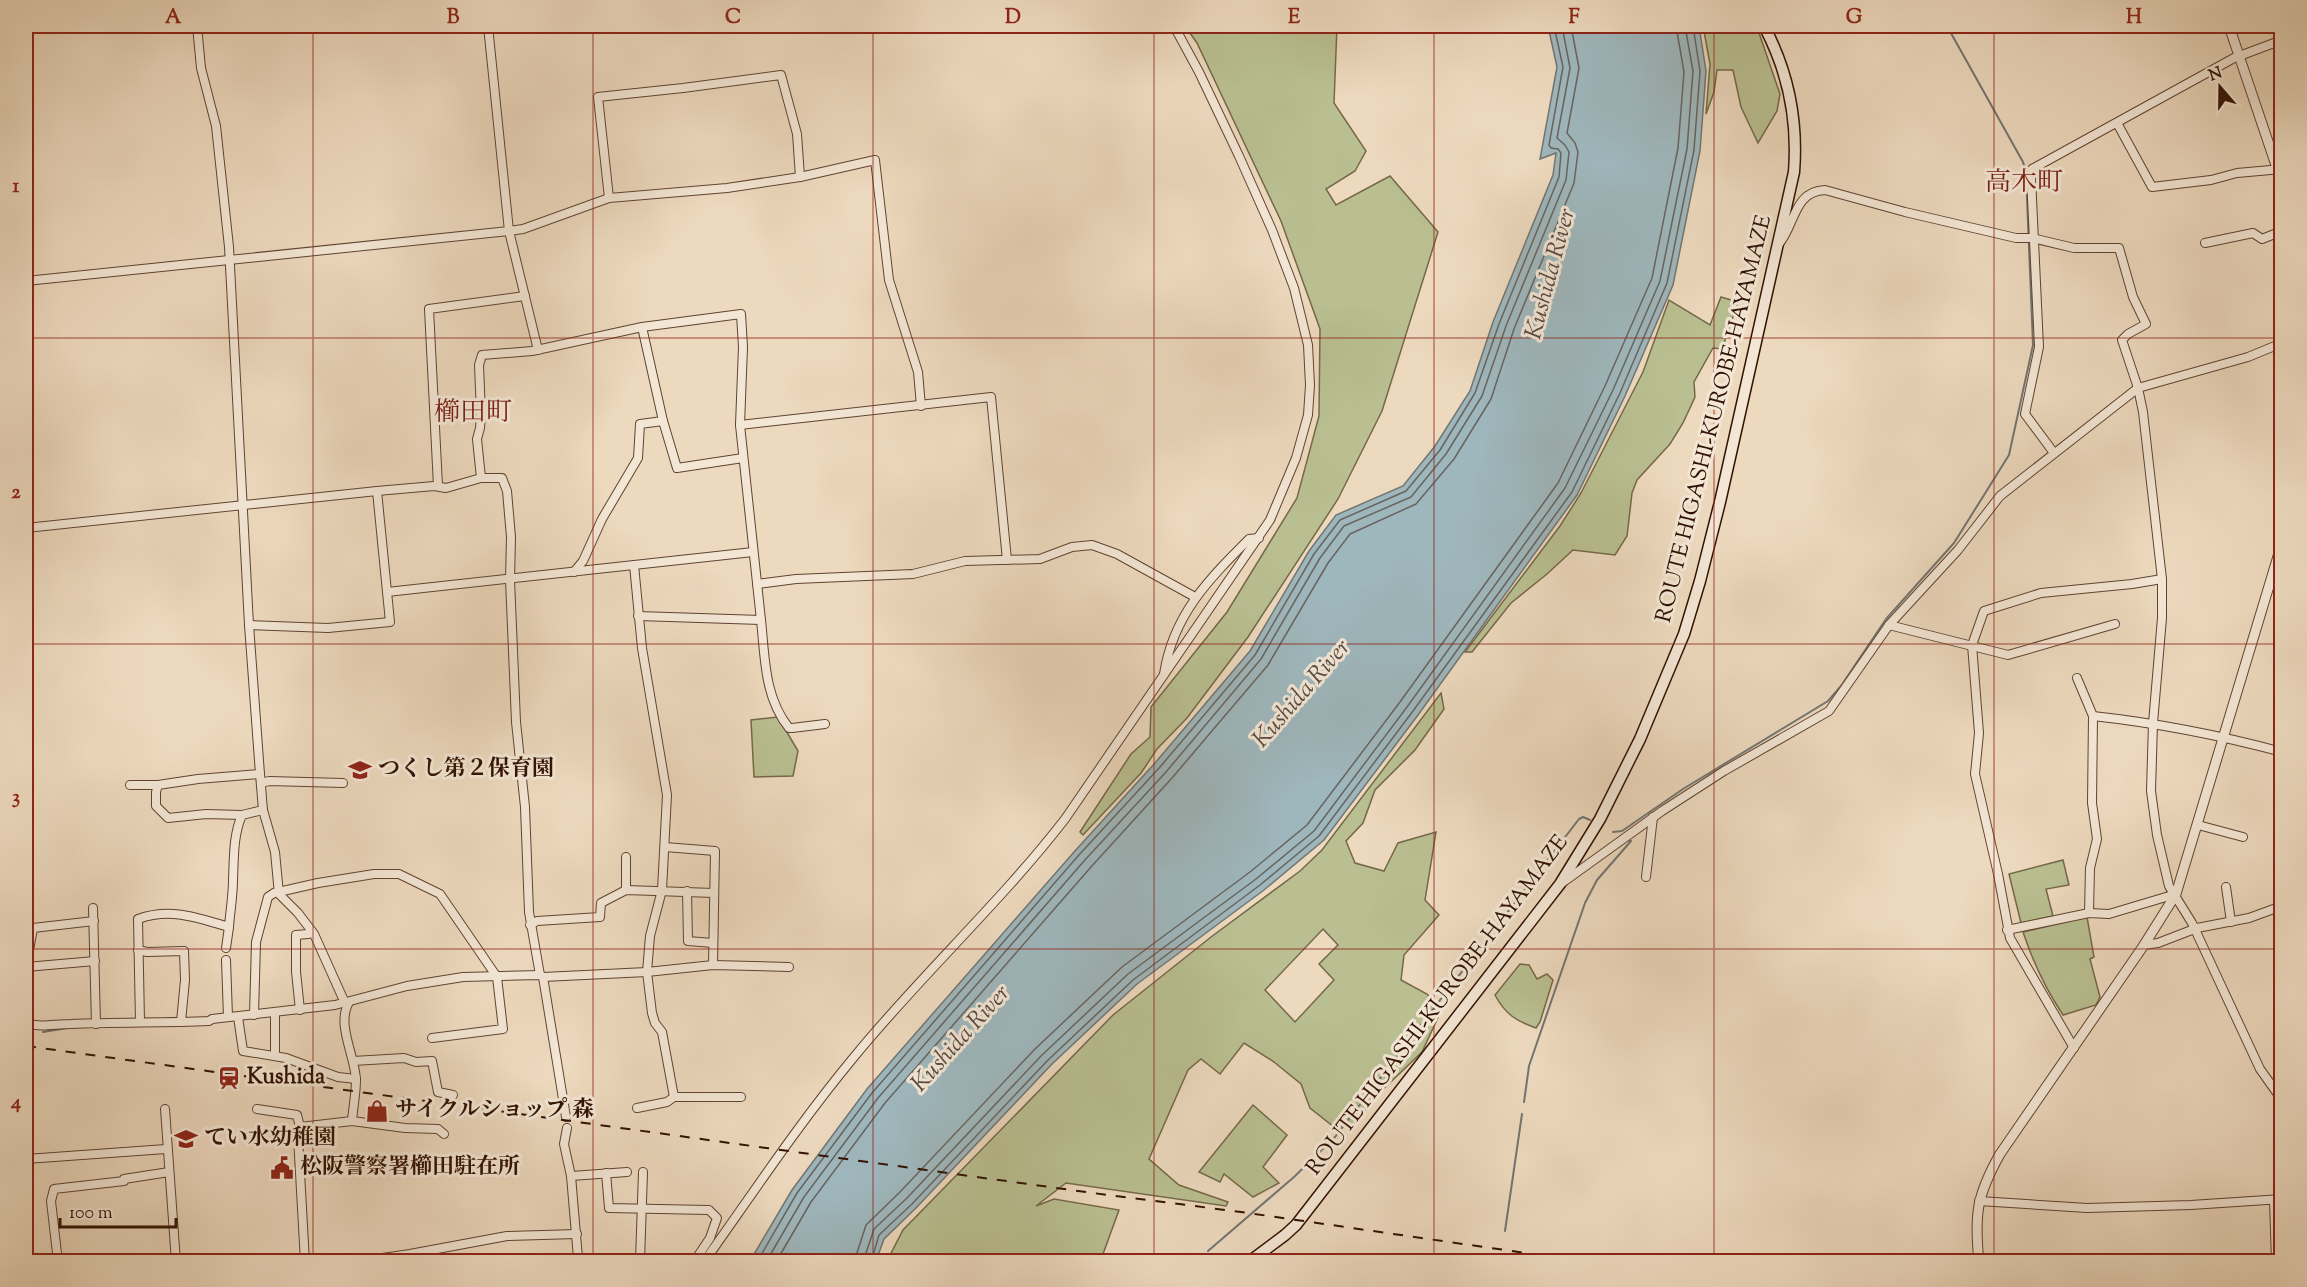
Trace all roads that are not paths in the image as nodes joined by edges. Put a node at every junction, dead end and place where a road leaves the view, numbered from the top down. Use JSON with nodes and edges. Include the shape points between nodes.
{"nodes":[{"id":1,"x":197,"y":26,"type":"edge"},
{"id":2,"x":488,"y":26,"type":"edge"},
{"id":3,"x":1174,"y":26,"type":"edge"},
{"id":4,"x":1764,"y":26,"type":"edge"},
{"id":5,"x":2229,"y":26,"type":"edge"},
{"id":6,"x":2282,"y":40,"type":"edge"},
{"id":7,"x":2239,"y":56,"type":"junction"},
{"id":8,"x":2117,"y":123,"type":"junction"},
{"id":9,"x":2279,"y":170,"type":"edge"},
{"id":10,"x":800,"y":177,"type":"junction"},
{"id":11,"x":2282,"y":183,"type":"edge"},
{"id":12,"x":609,"y":198,"type":"junction"},
{"id":13,"x":509,"y":231,"type":"junction"},
{"id":14,"x":2282,"y":231,"type":"edge"},
{"id":15,"x":2031,"y":238,"type":"junction"},
{"id":16,"x":2205,"y":243,"type":"dead end"},
{"id":17,"x":1777,"y":247,"type":"junction"},
{"id":18,"x":228,"y":259,"type":"junction"},
{"id":19,"x":26,"y":281,"type":"edge"},
{"id":20,"x":525,"y":296,"type":"junction"},
{"id":21,"x":642,"y":327,"type":"junction"},
{"id":22,"x":2282,"y":343,"type":"edge"},
{"id":23,"x":538,"y":350,"type":"junction"},
{"id":24,"x":2138,"y":388,"type":"junction"},
{"id":25,"x":921,"y":405,"type":"junction"},
{"id":26,"x":663,"y":421,"type":"junction"},
{"id":27,"x":740,"y":425,"type":"junction"},
{"id":28,"x":2054,"y":453,"type":"junction"},
{"id":29,"x":743,"y":458,"type":"junction"},
{"id":30,"x":481,"y":478,"type":"junction"},
{"id":31,"x":438,"y":486,"type":"junction"},
{"id":32,"x":376,"y":491,"type":"junction"},
{"id":33,"x":242,"y":505,"type":"junction"},
{"id":34,"x":26,"y":528,"type":"edge"},
{"id":35,"x":1259,"y":538,"type":"junction"},
{"id":36,"x":2282,"y":543,"type":"edge"},
{"id":37,"x":753,"y":552,"type":"junction"},
{"id":38,"x":1007,"y":560,"type":"junction"},
{"id":39,"x":634,"y":565,"type":"junction"},
{"id":40,"x":574,"y":572,"type":"junction"},
{"id":41,"x":2162,"y":579,"type":"junction"},
{"id":42,"x":510,"y":580,"type":"junction"},
{"id":43,"x":757,"y":584,"type":"junction"},
{"id":44,"x":387,"y":592,"type":"junction"},
{"id":45,"x":1195,"y":597,"type":"junction"},
{"id":46,"x":638,"y":616,"type":"junction"},
{"id":47,"x":761,"y":620,"type":"junction"},
{"id":48,"x":2115,"y":624,"type":"dead end"},
{"id":49,"x":1889,"y":625,"type":"junction"},
{"id":50,"x":249,"y":626,"type":"junction"},
{"id":51,"x":1972,"y":645,"type":"junction"},
{"id":52,"x":1164,"y":675,"type":"junction"},
{"id":53,"x":2077,"y":678,"type":"dead end"},
{"id":54,"x":2093,"y":716,"type":"junction"},
{"id":55,"x":2153,"y":723,"type":"junction"},
{"id":56,"x":825,"y":724,"type":"dead end"},
{"id":57,"x":2224,"y":736,"type":"junction"},
{"id":58,"x":2282,"y":752,"type":"edge"},
{"id":59,"x":260,"y":774,"type":"junction"},
{"id":60,"x":261,"y":783,"type":"junction"},
{"id":61,"x":343,"y":783,"type":"dead end"},
{"id":62,"x":130,"y":785,"type":"dead end"},
{"id":63,"x":158,"y":785,"type":"junction"},
{"id":64,"x":263,"y":810,"type":"junction"},
{"id":65,"x":242,"y":815,"type":"junction"},
{"id":66,"x":1653,"y":817,"type":"junction"},
{"id":67,"x":2198,"y":825,"type":"junction"},
{"id":68,"x":2243,"y":837,"type":"dead end"},
{"id":69,"x":665,"y":847,"type":"junction"},
{"id":70,"x":626,"y":857,"type":"dead end"},
{"id":71,"x":1646,"y":877,"type":"dead end"},
{"id":72,"x":1560,"y":884,"type":"junction"},
{"id":73,"x":2226,"y":887,"type":"dead end"},
{"id":74,"x":626,"y":890,"type":"junction"},
{"id":75,"x":662,"y":890,"type":"junction"},
{"id":76,"x":687,"y":891,"type":"junction"},
{"id":77,"x":279,"y":892,"type":"junction"},
{"id":78,"x":714,"y":893,"type":"junction"},
{"id":79,"x":2176,"y":894,"type":"junction"},
{"id":80,"x":2282,"y":906,"type":"edge"},
{"id":81,"x":93,"y":908,"type":"dead end"},
{"id":82,"x":2089,"y":913,"type":"junction"},
{"id":83,"x":94,"y":921,"type":"junction"},
{"id":84,"x":2231,"y":922,"type":"junction"},
{"id":85,"x":530,"y":925,"type":"junction"},
{"id":86,"x":229,"y":927,"type":"junction"},
{"id":87,"x":2193,"y":929,"type":"junction"},
{"id":88,"x":2007,"y":930,"type":"junction"},
{"id":89,"x":308,"y":934,"type":"dead end"},
{"id":90,"x":713,"y":943,"type":"junction"},
{"id":91,"x":2144,"y":945,"type":"junction"},
{"id":92,"x":226,"y":948,"type":"dead end"},
{"id":93,"x":138,"y":950,"type":"junction"},
{"id":94,"x":226,"y":960,"type":"dead end"},
{"id":95,"x":95,"y":961,"type":"junction"},
{"id":96,"x":713,"y":965,"type":"junction"},
{"id":97,"x":26,"y":967,"type":"edge"},
{"id":98,"x":789,"y":967,"type":"dead end"},
{"id":99,"x":647,"y":972,"type":"junction"},
{"id":100,"x":541,"y":976,"type":"junction"},
{"id":101,"x":497,"y":977,"type":"junction"},
{"id":102,"x":347,"y":1003,"type":"junction"},
{"id":103,"x":300,"y":1010,"type":"junction"},
{"id":104,"x":274,"y":1013,"type":"junction"},
{"id":105,"x":254,"y":1015,"type":"junction"},
{"id":106,"x":228,"y":1017,"type":"junction"},
{"id":107,"x":238,"y":1017,"type":"junction"},
{"id":108,"x":140,"y":1022,"type":"junction"},
{"id":109,"x":181,"y":1022,"type":"junction"},
{"id":110,"x":26,"y":1023,"type":"edge"},
{"id":111,"x":96,"y":1024,"type":"junction"},
{"id":112,"x":432,"y":1038,"type":"dead end"},
{"id":113,"x":2074,"y":1048,"type":"junction"},
{"id":114,"x":275,"y":1056,"type":"junction"},
{"id":115,"x":353,"y":1061,"type":"junction"},
{"id":116,"x":356,"y":1079,"type":"junction"},
{"id":117,"x":453,"y":1095,"type":"dead end"},
{"id":118,"x":674,"y":1097,"type":"junction"},
{"id":119,"x":741,"y":1097,"type":"dead end"},
{"id":120,"x":2282,"y":1100,"type":"edge"},
{"id":121,"x":638,"y":1108,"type":"dead end"},
{"id":122,"x":165,"y":1109,"type":"dead end"},
{"id":123,"x":258,"y":1109,"type":"dead end"},
{"id":124,"x":566,"y":1117,"type":"dead end"},
{"id":125,"x":352,"y":1121,"type":"junction"},
{"id":126,"x":300,"y":1127,"type":"junction"},
{"id":127,"x":567,"y":1128,"type":"dead end"},
{"id":128,"x":444,"y":1134,"type":"dead end"},
{"id":129,"x":166,"y":1149,"type":"junction"},
{"id":130,"x":26,"y":1159,"type":"edge"},
{"id":131,"x":169,"y":1172,"type":"junction"},
{"id":132,"x":627,"y":1172,"type":"dead end"},
{"id":133,"x":643,"y":1172,"type":"dead end"},
{"id":134,"x":606,"y":1173,"type":"junction"},
{"id":135,"x":571,"y":1176,"type":"junction"},
{"id":136,"x":2278,"y":1199,"type":"edge"},
{"id":137,"x":1979,"y":1201,"type":"junction"},
{"id":138,"x":641,"y":1208,"type":"junction"},
{"id":139,"x":577,"y":1234,"type":"junction"},
{"id":140,"x":638,"y":1261,"type":"edge"},
{"id":141,"x":58,"y":1262,"type":"edge"},
{"id":142,"x":176,"y":1262,"type":"edge"},
{"id":143,"x":305,"y":1262,"type":"edge"},
{"id":144,"x":355,"y":1262,"type":"edge"},
{"id":145,"x":598,"y":1262,"type":"edge"},
{"id":146,"x":652,"y":1262,"type":"edge"},
{"id":147,"x":694,"y":1262,"type":"edge"},
{"id":148,"x":704,"y":1262,"type":"edge"},
{"id":149,"x":1249,"y":1262,"type":"edge"},
{"id":150,"x":1979,"y":1262,"type":"edge"},
{"id":151,"x":2276,"y":1262,"type":"edge"}],
"edges":[{"from":1,"to":18,"type":"street","via":[[201,68],[216,126]]},
{"from":2,"to":13,"type":"street"},
{"from":3,"to":35,"type":"street","via":[[1272,230],[1306,332],[1310,393],[1305,428],[1287,483]]},
{"from":4,"to":17,"type":"main road","name":"ROUTE HIGASHI-KUROBE-HAYAMAZE","via":[[1783,70],[1795,145],[1794,172]]},
{"from":5,"to":7,"type":"street"},
{"from":6,"to":7,"type":"street"},
{"from":7,"to":8,"type":"street"},
{"from":7,"to":9,"type":"street"},
{"from":8,"to":9,"type":"street","via":[[2152,187]]},
{"from":8,"to":15,"type":"street","via":[[2032,168]]},
{"from":9,"to":11,"type":"street"},
{"from":10,"to":12,"type":"street"},
{"from":10,"to":12,"type":"street","via":[[797,134],[781,75],[598,97]]},
{"from":10,"to":25,"type":"street","via":[[875,160],[889,280],[918,372]]},
{"from":12,"to":13,"type":"street"},
{"from":13,"to":18,"type":"street"},
{"from":13,"to":20,"type":"street"},
{"from":14,"to":16,"type":"street","via":[[2262,240],[2253,233]]},
{"from":15,"to":17,"type":"street","via":[[1905,213],[1820,190],[1801,200]]},
{"from":15,"to":24,"type":"street","via":[[2074,248],[2119,248],[2133,297],[2146,324],[2122,340]]},
{"from":15,"to":28,"type":"street","via":[[2039,347],[2025,414]]},
{"from":17,"to":72,"type":"main road","name":"ROUTE HIGASHI-KUROBE-HAYAMAZE","via":[[1720,502],[1684,634],[1619,783]]},
{"from":18,"to":19,"type":"street"},
{"from":18,"to":33,"type":"street"},
{"from":20,"to":23,"type":"street"},
{"from":20,"to":31,"type":"street","via":[[429,309]]},
{"from":21,"to":23,"type":"street"},
{"from":21,"to":26,"type":"street"},
{"from":21,"to":27,"type":"street","via":[[741,314]]},
{"from":22,"to":24,"type":"street","via":[[2248,357]]},
{"from":23,"to":30,"type":"street","via":[[488,354],[480,359],[481,414],[477,439]]},
{"from":24,"to":28,"type":"street"},
{"from":24,"to":41,"type":"street"},
{"from":25,"to":27,"type":"street"},
{"from":25,"to":38,"type":"street","via":[[991,397]]},
{"from":26,"to":29,"type":"street","via":[[677,468]]},
{"from":26,"to":40,"type":"street","via":[[640,424],[638,458]]},
{"from":27,"to":29,"type":"street"},
{"from":28,"to":49,"type":"street","via":[[2000,496],[1958,550]]},
{"from":29,"to":37,"type":"street"},
{"from":30,"to":31,"type":"street","via":[[446,488]]},
{"from":30,"to":42,"type":"street","via":[[502,478],[507,492]]},
{"from":31,"to":32,"type":"street"},
{"from":32,"to":33,"type":"street"},
{"from":32,"to":44,"type":"street"},
{"from":33,"to":34,"type":"street"},
{"from":33,"to":50,"type":"street"},
{"from":35,"to":45,"type":"street","via":[[1249,539]]},
{"from":35,"to":52,"type":"street"},
{"from":36,"to":57,"type":"street"},
{"from":37,"to":39,"type":"street"},
{"from":37,"to":43,"type":"street"},
{"from":38,"to":43,"type":"street","via":[[965,561],[913,574]]},
{"from":38,"to":45,"type":"street","via":[[1040,559],[1078,545],[1099,546]]},
{"from":39,"to":40,"type":"street"},
{"from":39,"to":46,"type":"street"},
{"from":40,"to":42,"type":"street"},
{"from":41,"to":51,"type":"street","via":[[2041,593],[1984,611]]},
{"from":41,"to":55,"type":"street"},
{"from":42,"to":44,"type":"street"},
{"from":42,"to":85,"type":"street"},
{"from":43,"to":47,"type":"street"},
{"from":44,"to":50,"type":"street","via":[[390,622],[328,628]]},
{"from":45,"to":52,"type":"street","via":[[1167,656]]},
{"from":46,"to":47,"type":"street"},
{"from":46,"to":69,"type":"street","via":[[665,778]]},
{"from":47,"to":56,"type":"street","via":[[767,688],[784,722],[789,728]]},
{"from":48,"to":51,"type":"street","via":[[2015,654]]},
{"from":49,"to":51,"type":"street"},
{"from":49,"to":66,"type":"street","via":[[1828,711]]},
{"from":50,"to":59,"type":"street"},
{"from":51,"to":88,"type":"street","via":[[1979,733],[1975,774]]},
{"from":52,"to":148,"type":"street","via":[[1053,833],[853,1057]]},
{"from":53,"to":54,"type":"street"},
{"from":54,"to":55,"type":"street"},
{"from":54,"to":82,"type":"street","via":[[2092,803],[2097,838],[2090,868]]},
{"from":55,"to":57,"type":"street"},
{"from":55,"to":79,"type":"street","via":[[2153,811],[2169,886]]},
{"from":57,"to":58,"type":"street"},
{"from":57,"to":67,"type":"street"},
{"from":59,"to":60,"type":"street"},
{"from":59,"to":63,"type":"street"},
{"from":60,"to":61,"type":"street"},
{"from":60,"to":64,"type":"street"},
{"from":62,"to":63,"type":"street"},
{"from":63,"to":65,"type":"street","via":[[156,804],[168,818]]},
{"from":64,"to":65,"type":"street"},
{"from":64,"to":77,"type":"street","via":[[275,852]]},
{"from":65,"to":86,"type":"street","via":[[232,856]]},
{"from":66,"to":71,"type":"street"},
{"from":66,"to":72,"type":"street"},
{"from":67,"to":68,"type":"street"},
{"from":67,"to":79,"type":"street"},
{"from":69,"to":75,"type":"street"},
{"from":69,"to":78,"type":"street","via":[[715,851]]},
{"from":70,"to":74,"type":"street"},
{"from":72,"to":149,"type":"main road","name":"ROUTE HIGASHI-KUROBE-HAYAMAZE","via":[[1296,1225]]},
{"from":73,"to":84,"type":"street"},
{"from":74,"to":75,"type":"street"},
{"from":74,"to":85,"type":"street","via":[[601,903],[600,917],[537,921]]},
{"from":75,"to":76,"type":"street"},
{"from":75,"to":99,"type":"street","via":[[650,936]]},
{"from":76,"to":78,"type":"street"},
{"from":76,"to":90,"type":"street","via":[[688,941]]},
{"from":77,"to":101,"type":"street","via":[[374,874],[399,874],[440,894]]},
{"from":77,"to":102,"type":"street","via":[[314,934]]},
{"from":77,"to":105,"type":"street","via":[[267,900],[256,942]]},
{"from":78,"to":90,"type":"street"},
{"from":79,"to":82,"type":"street","via":[[2109,914]]},
{"from":79,"to":87,"type":"street"},
{"from":79,"to":91,"type":"street"},
{"from":80,"to":84,"type":"street"},
{"from":81,"to":83,"type":"street"},
{"from":82,"to":88,"type":"street"},
{"from":83,"to":95,"type":"street"},
{"from":83,"to":97,"type":"street","via":[[33,928]]},
{"from":84,"to":87,"type":"street"},
{"from":85,"to":100,"type":"street"},
{"from":86,"to":92,"type":"street"},
{"from":86,"to":93,"type":"street","via":[[183,913],[146,916],[138,920]]},
{"from":87,"to":91,"type":"street"},
{"from":87,"to":120,"type":"street","via":[[2260,1069]]},
{"from":88,"to":113,"type":"street"},
{"from":89,"to":103,"type":"street","via":[[296,935]]},
{"from":90,"to":96,"type":"street"},
{"from":91,"to":113,"type":"street"},
{"from":93,"to":108,"type":"street"},
{"from":93,"to":109,"type":"street","via":[[184,951]]},
{"from":94,"to":106,"type":"street"},
{"from":95,"to":97,"type":"street"},
{"from":95,"to":111,"type":"street"},
{"from":96,"to":98,"type":"street"},
{"from":96,"to":99,"type":"street"},
{"from":99,"to":100,"type":"street"},
{"from":99,"to":118,"type":"street","via":[[652,1013],[662,1032]]},
{"from":100,"to":101,"type":"street"},
{"from":100,"to":124,"type":"street"},
{"from":101,"to":102,"type":"street","via":[[463,977],[408,986]]},
{"from":101,"to":112,"type":"street","via":[[503,1029]]},
{"from":102,"to":103,"type":"street"},
{"from":102,"to":115,"type":"street","via":[[345,1023]]},
{"from":103,"to":104,"type":"street"},
{"from":104,"to":105,"type":"street"},
{"from":104,"to":114,"type":"street"},
{"from":105,"to":107,"type":"street"},
{"from":106,"to":107,"type":"street"},
{"from":106,"to":109,"type":"street"},
{"from":107,"to":114,"type":"street","via":[[243,1051]]},
{"from":108,"to":109,"type":"street"},
{"from":108,"to":111,"type":"street"},
{"from":110,"to":111,"type":"street","via":[[38,1027]]},
{"from":113,"to":137,"type":"street","via":[[2000,1154]]},
{"from":114,"to":116,"type":"street"},
{"from":115,"to":116,"type":"street"},
{"from":115,"to":117,"type":"street","via":[[432,1061],[438,1092]]},
{"from":116,"to":125,"type":"street"},
{"from":118,"to":119,"type":"street"},
{"from":118,"to":121,"type":"street"},
{"from":122,"to":129,"type":"street"},
{"from":123,"to":126,"type":"street","via":[[297,1115]]},
{"from":125,"to":126,"type":"street"},
{"from":125,"to":128,"type":"street","via":[[438,1129]]},
{"from":126,"to":143,"type":"street"},
{"from":127,"to":135,"type":"street","via":[[564,1143]]},
{"from":129,"to":130,"type":"street"},
{"from":129,"to":131,"type":"street"},
{"from":131,"to":141,"type":"street","via":[[54,1189],[51,1201]]},
{"from":131,"to":142,"type":"street"},
{"from":132,"to":134,"type":"street"},
{"from":133,"to":138,"type":"street"},
{"from":134,"to":135,"type":"street"},
{"from":134,"to":138,"type":"street","via":[[609,1208]]},
{"from":135,"to":139,"type":"street"},
{"from":136,"to":137,"type":"street","via":[[2087,1208]]},
{"from":136,"to":151,"type":"street"},
{"from":137,"to":150,"type":"street"},
{"from":138,"to":140,"type":"street"},
{"from":138,"to":147,"type":"street","via":[[709,1210],[717,1218],[711,1238]]},
{"from":139,"to":144,"type":"street","via":[[507,1236]]},
{"from":139,"to":145,"type":"street","via":[[578,1258]]},
{"from":140,"to":146,"type":"street"}]}
